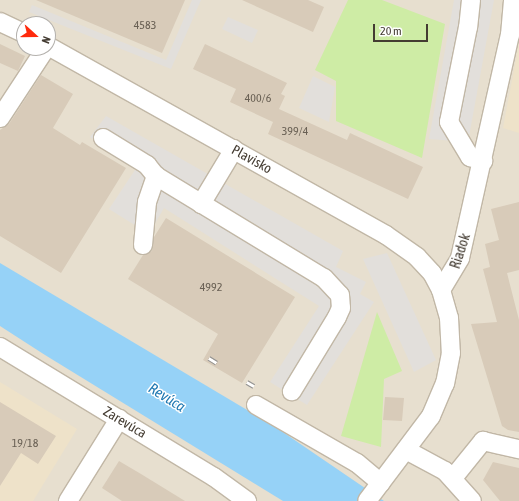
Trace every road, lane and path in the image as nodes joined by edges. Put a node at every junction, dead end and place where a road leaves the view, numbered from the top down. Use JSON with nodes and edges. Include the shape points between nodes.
{"nodes":[{"id":1,"x":471,"y":0,"type":"edge"},
{"id":2,"x":513,"y":0,"type":"edge"},
{"id":3,"x":0,"y":22,"type":"edge"},
{"id":4,"x":16,"y":29,"type":"edge"},
{"id":5,"x":56,"y":52,"type":"edge"},
{"id":6,"x":41,"y":56,"type":"edge"},
{"id":7,"x":3,"y":109,"type":"edge"},
{"id":8,"x":103,"y":138,"type":"dead end"},
{"id":9,"x":234,"y":149,"type":"junction"},
{"id":10,"x":483,"y":161,"type":"junction"},
{"id":11,"x":156,"y":176,"type":"junction"},
{"id":12,"x":201,"y":204,"type":"junction"},
{"id":13,"x":143,"y":244,"type":"dead end"},
{"id":14,"x":441,"y":290,"type":"junction"},
{"id":15,"x":0,"y":347,"type":"edge"},
{"id":16,"x":292,"y":391,"type":"dead end"},
{"id":17,"x":256,"y":405,"type":"dead end"},
{"id":18,"x":119,"y":419,"type":"junction"},
{"id":19,"x":519,"y":449,"type":"edge"},
{"id":20,"x":406,"y":450,"type":"junction"},
{"id":21,"x":453,"y":478,"type":"junction"},
{"id":22,"x":374,"y":492,"type":"edge"},
{"id":23,"x":68,"y":501,"type":"edge"},
{"id":24,"x":247,"y":501,"type":"edge"},
{"id":25,"x":472,"y":501,"type":"edge"}],
"edges":[{"from":1,"to":10,"type":"street","via":[[449,122],[470,158]]},
{"from":2,"to":10,"type":"street","name":"Riadok","via":[[510,35]]},
{"from":3,"to":4,"type":"street"},
{"from":5,"to":9,"type":"street","name":"Plavisko"},
{"from":6,"to":7,"type":"street"},
{"from":8,"to":11,"type":"street","via":[[147,165]]},
{"from":9,"to":12,"type":"street"},
{"from":9,"to":14,"type":"street","name":"Plavisko","via":[[404,247],[432,273]]},
{"from":10,"to":14,"type":"street","name":"Riadok","via":[[460,258]]},
{"from":11,"to":12,"type":"street"},
{"from":11,"to":13,"type":"street","via":[[147,202]]},
{"from":12,"to":16,"type":"street","via":[[324,278],[340,294],[341,308],[337,317]]},
{"from":14,"to":20,"type":"street","via":[[450,325],[449,367],[440,398],[431,416]]},
{"from":15,"to":18,"type":"street","name":"Zarevúca"},
{"from":17,"to":22,"type":"street","via":[[357,463]]},
{"from":18,"to":23,"type":"street"},
{"from":18,"to":24,"type":"street","name":"Zarevúca","via":[[214,477]]},
{"from":19,"to":21,"type":"street","via":[[483,441]]},
{"from":20,"to":21,"type":"street","via":[[436,465]]},
{"from":20,"to":22,"type":"street"},
{"from":21,"to":25,"type":"street"}]}
